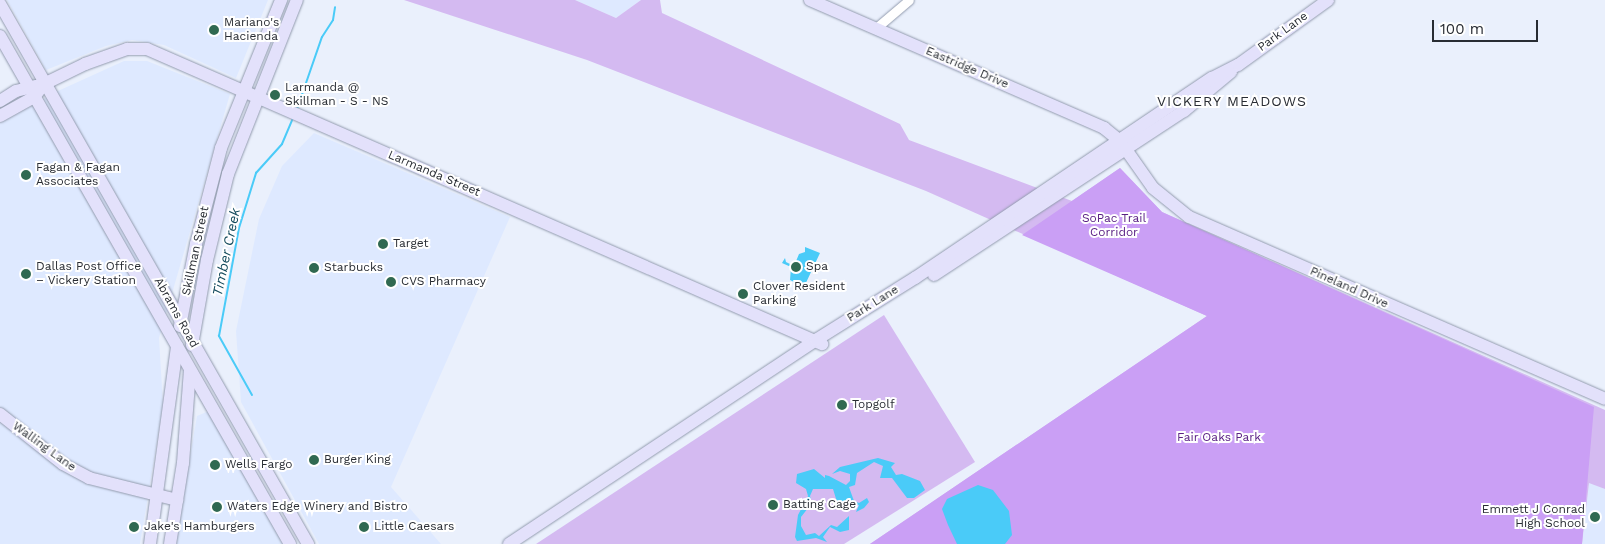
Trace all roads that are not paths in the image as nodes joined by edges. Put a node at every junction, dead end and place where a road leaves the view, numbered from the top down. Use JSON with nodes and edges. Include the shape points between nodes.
{"nodes":[{"id":1,"x":281,"y":0,"type":"edge"},
{"id":2,"x":297,"y":0,"type":"edge"},
{"id":3,"x":810,"y":0,"type":"edge"},
{"id":4,"x":909,"y":0,"type":"edge"},
{"id":5,"x":1328,"y":0,"type":"edge"},
{"id":6,"x":0,"y":4,"type":"edge"},
{"id":7,"x":876,"y":28,"type":"junction"},
{"id":8,"x":0,"y":36,"type":"edge"},
{"id":9,"x":44,"y":84,"type":"junction"},
{"id":10,"x":243,"y":90,"type":"junction"},
{"id":11,"x":32,"y":92,"type":"junction"},
{"id":12,"x":257,"y":96,"type":"junction"},
{"id":13,"x":0,"y":101,"type":"edge"},
{"id":14,"x":0,"y":116,"type":"edge"},
{"id":15,"x":1123,"y":146,"type":"junction"},
{"id":16,"x":119,"y":211,"type":"junction"},
{"id":17,"x":105,"y":219,"type":"junction"},
{"id":18,"x":181,"y":323,"type":"junction"},
{"id":19,"x":789,"y":328,"type":"junction"},
{"id":20,"x":819,"y":342,"type":"junction"},
{"id":21,"x":192,"y":343,"type":"junction"},
{"id":22,"x":177,"y":346,"type":"junction"},
{"id":23,"x":800,"y":351,"type":"junction"},
{"id":24,"x":190,"y":370,"type":"junction"},
{"id":25,"x":1605,"y":399,"type":"edge"},
{"id":26,"x":211,"y":407,"type":"junction"},
{"id":27,"x":0,"y":414,"type":"edge"},
{"id":28,"x":184,"y":426,"type":"junction"},
{"id":29,"x":158,"y":496,"type":"junction"},
{"id":30,"x":177,"y":500,"type":"junction"},
{"id":31,"x":289,"y":512,"type":"junction"},
{"id":32,"x":276,"y":520,"type":"junction"},
{"id":33,"x":150,"y":544,"type":"edge"},
{"id":34,"x":170,"y":544,"type":"edge"},
{"id":35,"x":290,"y":544,"type":"edge"},
{"id":36,"x":308,"y":544,"type":"edge"},
{"id":37,"x":509,"y":544,"type":"edge"},
{"id":38,"x":522,"y":544,"type":"edge"}],
"edges":[{"from":1,"to":10,"type":"main road","name":"Skillman Street"},
{"from":2,"to":12,"type":"main road","name":"Skillman Street"},
{"from":3,"to":7,"type":"main road","name":"Eastridge Drive"},
{"from":4,"to":7,"type":"street"},
{"from":5,"to":15,"type":"main road","name":"Park Lane","via":[[1238,64],[1219,85]]},
{"from":6,"to":9,"type":"main road","name":"Abrams Road"},
{"from":7,"to":15,"type":"main road","name":"Eastridge Drive","via":[[1094,123]]},
{"from":8,"to":11,"type":"main road","name":"Abrams Road"},
{"from":9,"to":10,"type":"main road","name":"Larmanda Street","via":[[108,54],[137,48],[164,54]]},
{"from":9,"to":11,"type":"main road","name":"Larmanda Street"},
{"from":9,"to":16,"type":"main road","name":"Abrams Road"},
{"from":10,"to":12,"type":"main road","name":"Larmanda Street"},
{"from":10,"to":18,"type":"main road","name":"Skillman Street","via":[[212,178]]},
{"from":11,"to":13,"type":"main road","name":"Larmanda Street"},
{"from":11,"to":14,"type":"main road","name":"Larmanda Street"},
{"from":11,"to":17,"type":"main road","name":"Abrams Road"},
{"from":12,"to":19,"type":"main road","name":"Larmanda Street"},
{"from":12,"to":21,"type":"main road","name":"Skillman Street","via":[[217,214]]},
{"from":15,"to":20,"type":"main road","name":"Park Lane"},
{"from":15,"to":25,"type":"main road","name":"Pineland Drive","via":[[1153,188],[1188,217]]},
{"from":16,"to":17,"type":"main road"},
{"from":16,"to":18,"type":"main road","name":"Abrams Road"},
{"from":17,"to":22,"type":"main road","name":"Abrams Road"},
{"from":18,"to":21,"type":"main road","name":"Abrams Road"},
{"from":18,"to":22,"type":"main road","name":"Skillman Street"},
{"from":19,"to":20,"type":"main road","name":"Larmanda Street"},
{"from":19,"to":23,"type":"main road","via":[[798,337]]},
{"from":20,"to":23,"type":"main road","name":"Park Lane"},
{"from":20,"to":38,"type":"main road","name":"Park Lane"},
{"from":21,"to":24,"type":"main road","name":"Skillman Street"},
{"from":21,"to":31,"type":"main road","name":"Abrams Road"},
{"from":22,"to":24,"type":"main road","name":"Abrams Road"},
{"from":22,"to":29,"type":"main road","name":"Skillman Street"},
{"from":23,"to":37,"type":"main road","name":"Park Lane"},
{"from":24,"to":26,"type":"main road","name":"Abrams Road"},
{"from":24,"to":28,"type":"main road","name":"Skillman Street"},
{"from":26,"to":28,"type":"main road","via":[[203,403],[197,405]]},
{"from":26,"to":32,"type":"main road","name":"Abrams Road"},
{"from":27,"to":29,"type":"main road","name":"Walling Lane","via":[[74,470],[108,484]]},
{"from":28,"to":30,"type":"main road","name":"Skillman Street"},
{"from":29,"to":30,"type":"main road","name":"Walling Lane"},
{"from":29,"to":33,"type":"main road","name":"Skillman Street"},
{"from":30,"to":34,"type":"main road","name":"Skillman Street"},
{"from":31,"to":32,"type":"main road"},
{"from":31,"to":36,"type":"main road","name":"Abrams Road"},
{"from":32,"to":35,"type":"main road","name":"Abrams Road"}]}
